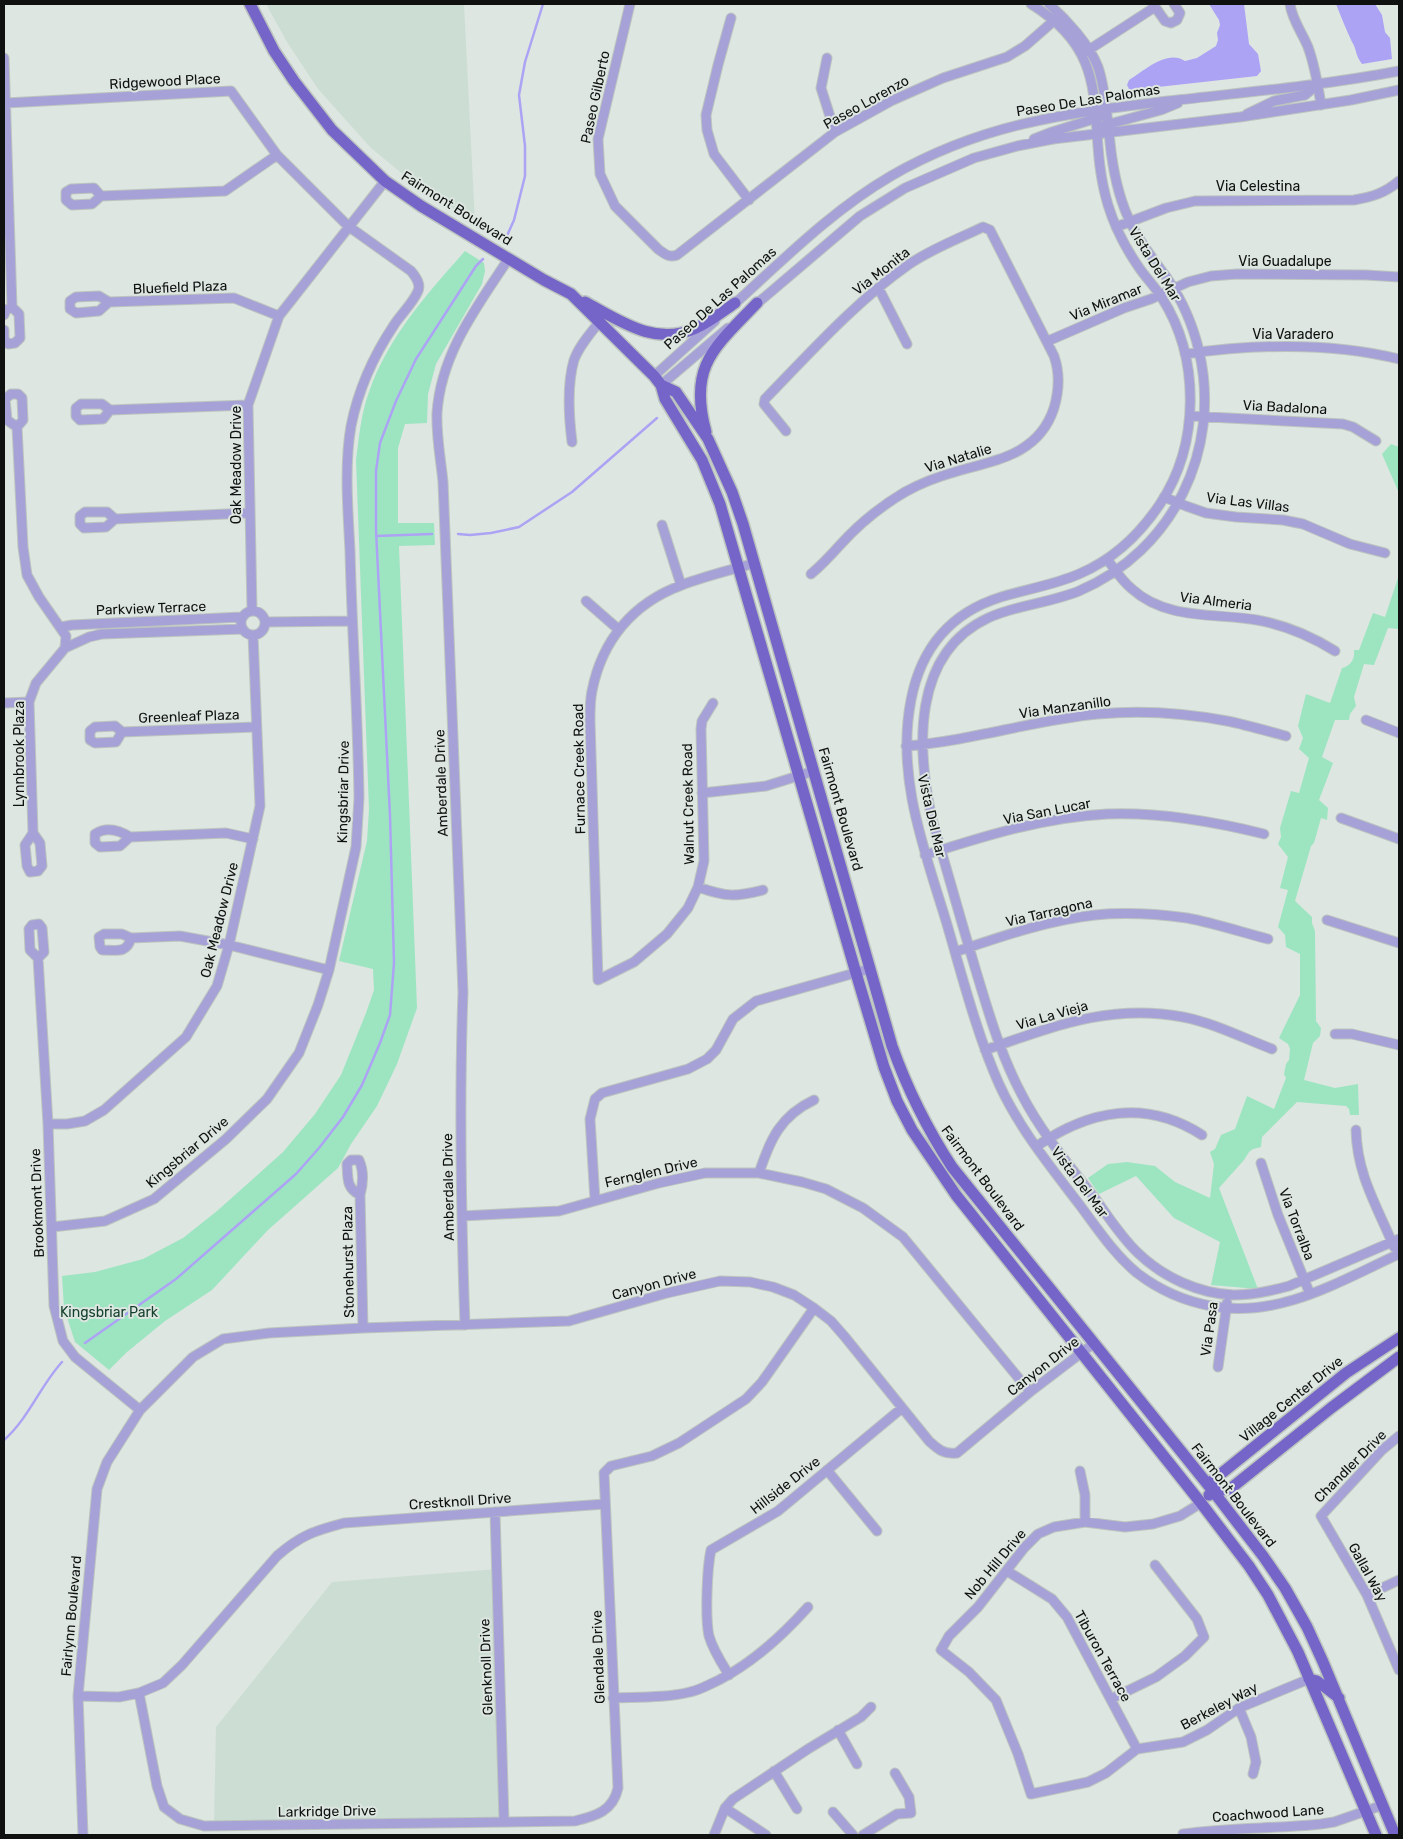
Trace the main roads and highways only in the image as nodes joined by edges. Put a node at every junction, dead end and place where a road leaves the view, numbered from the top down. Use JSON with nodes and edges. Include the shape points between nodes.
{"nodes":[{"id":1,"x":250,"y":4,"type":"edge"},
{"id":2,"x":571,"y":294,"type":"junction"},
{"id":3,"x":735,"y":303,"type":"road end"},
{"id":4,"x":757,"y":303,"type":"road end"},
{"id":5,"x":661,"y":385,"type":"junction"},
{"id":6,"x":708,"y":439,"type":"junction"},
{"id":7,"x":1399,"y":1338,"type":"edge"},
{"id":8,"x":1399,"y":1357,"type":"edge"},
{"id":9,"x":1213,"y":1492,"type":"junction"},
{"id":10,"x":1201,"y":1503,"type":"junction"},
{"id":11,"x":1309,"y":1679,"type":"junction"},
{"id":12,"x":1339,"y":1698,"type":"junction"},
{"id":13,"x":1376,"y":1835,"type":"edge"},
{"id":14,"x":1395,"y":1835,"type":"edge"}],
"edges":[{"from":1,"to":2,"type":"main road","name":"Fairmont Boulevard","via":[[294,81],[332,130],[385,181],[421,206]]},
{"from":2,"to":3,"type":"main road","via":[[628,325],[649,334],[663,335],[696,328]]},
{"from":2,"to":5,"type":"main road","name":"Fairmont Boulevard"},
{"from":4,"to":6,"type":"main road","via":[[727,335],[703,371],[699,398]]},
{"from":5,"to":6,"type":"main road","name":"Fairmont Boulevard","via":[[676,392]]},
{"from":5,"to":10,"type":"main road","name":"Fairmont Boulevard","via":[[665,398],[691,439],[720,504],[856,973],[897,1101],[912,1130],[956,1195]]},
{"from":6,"to":9,"type":"main road","name":"Fairmont Boulevard","via":[[732,492],[755,563],[905,1083],[930,1134],[952,1166]]},
{"from":7,"to":9,"type":"main road","name":"Village Center Drive","via":[[1346,1374],[1212,1481]]},
{"from":8,"to":9,"type":"main road","name":"Village Center Drive","via":[[1230,1489]]},
{"from":9,"to":10,"type":"main road","name":"Village Center Drive"},
{"from":9,"to":12,"type":"main road","name":"Fairmont Boulevard","via":[[1285,1588],[1307,1627]]},
{"from":10,"to":11,"type":"main road","name":"Fairmont Boulevard","via":[[1268,1595]]},
{"from":11,"to":12,"type":"main road","via":[[1317,1681]]},
{"from":11,"to":13,"type":"main road","name":"Fairmont Boulevard"},
{"from":12,"to":14,"type":"main road","name":"Fairmont Boulevard"}]}
